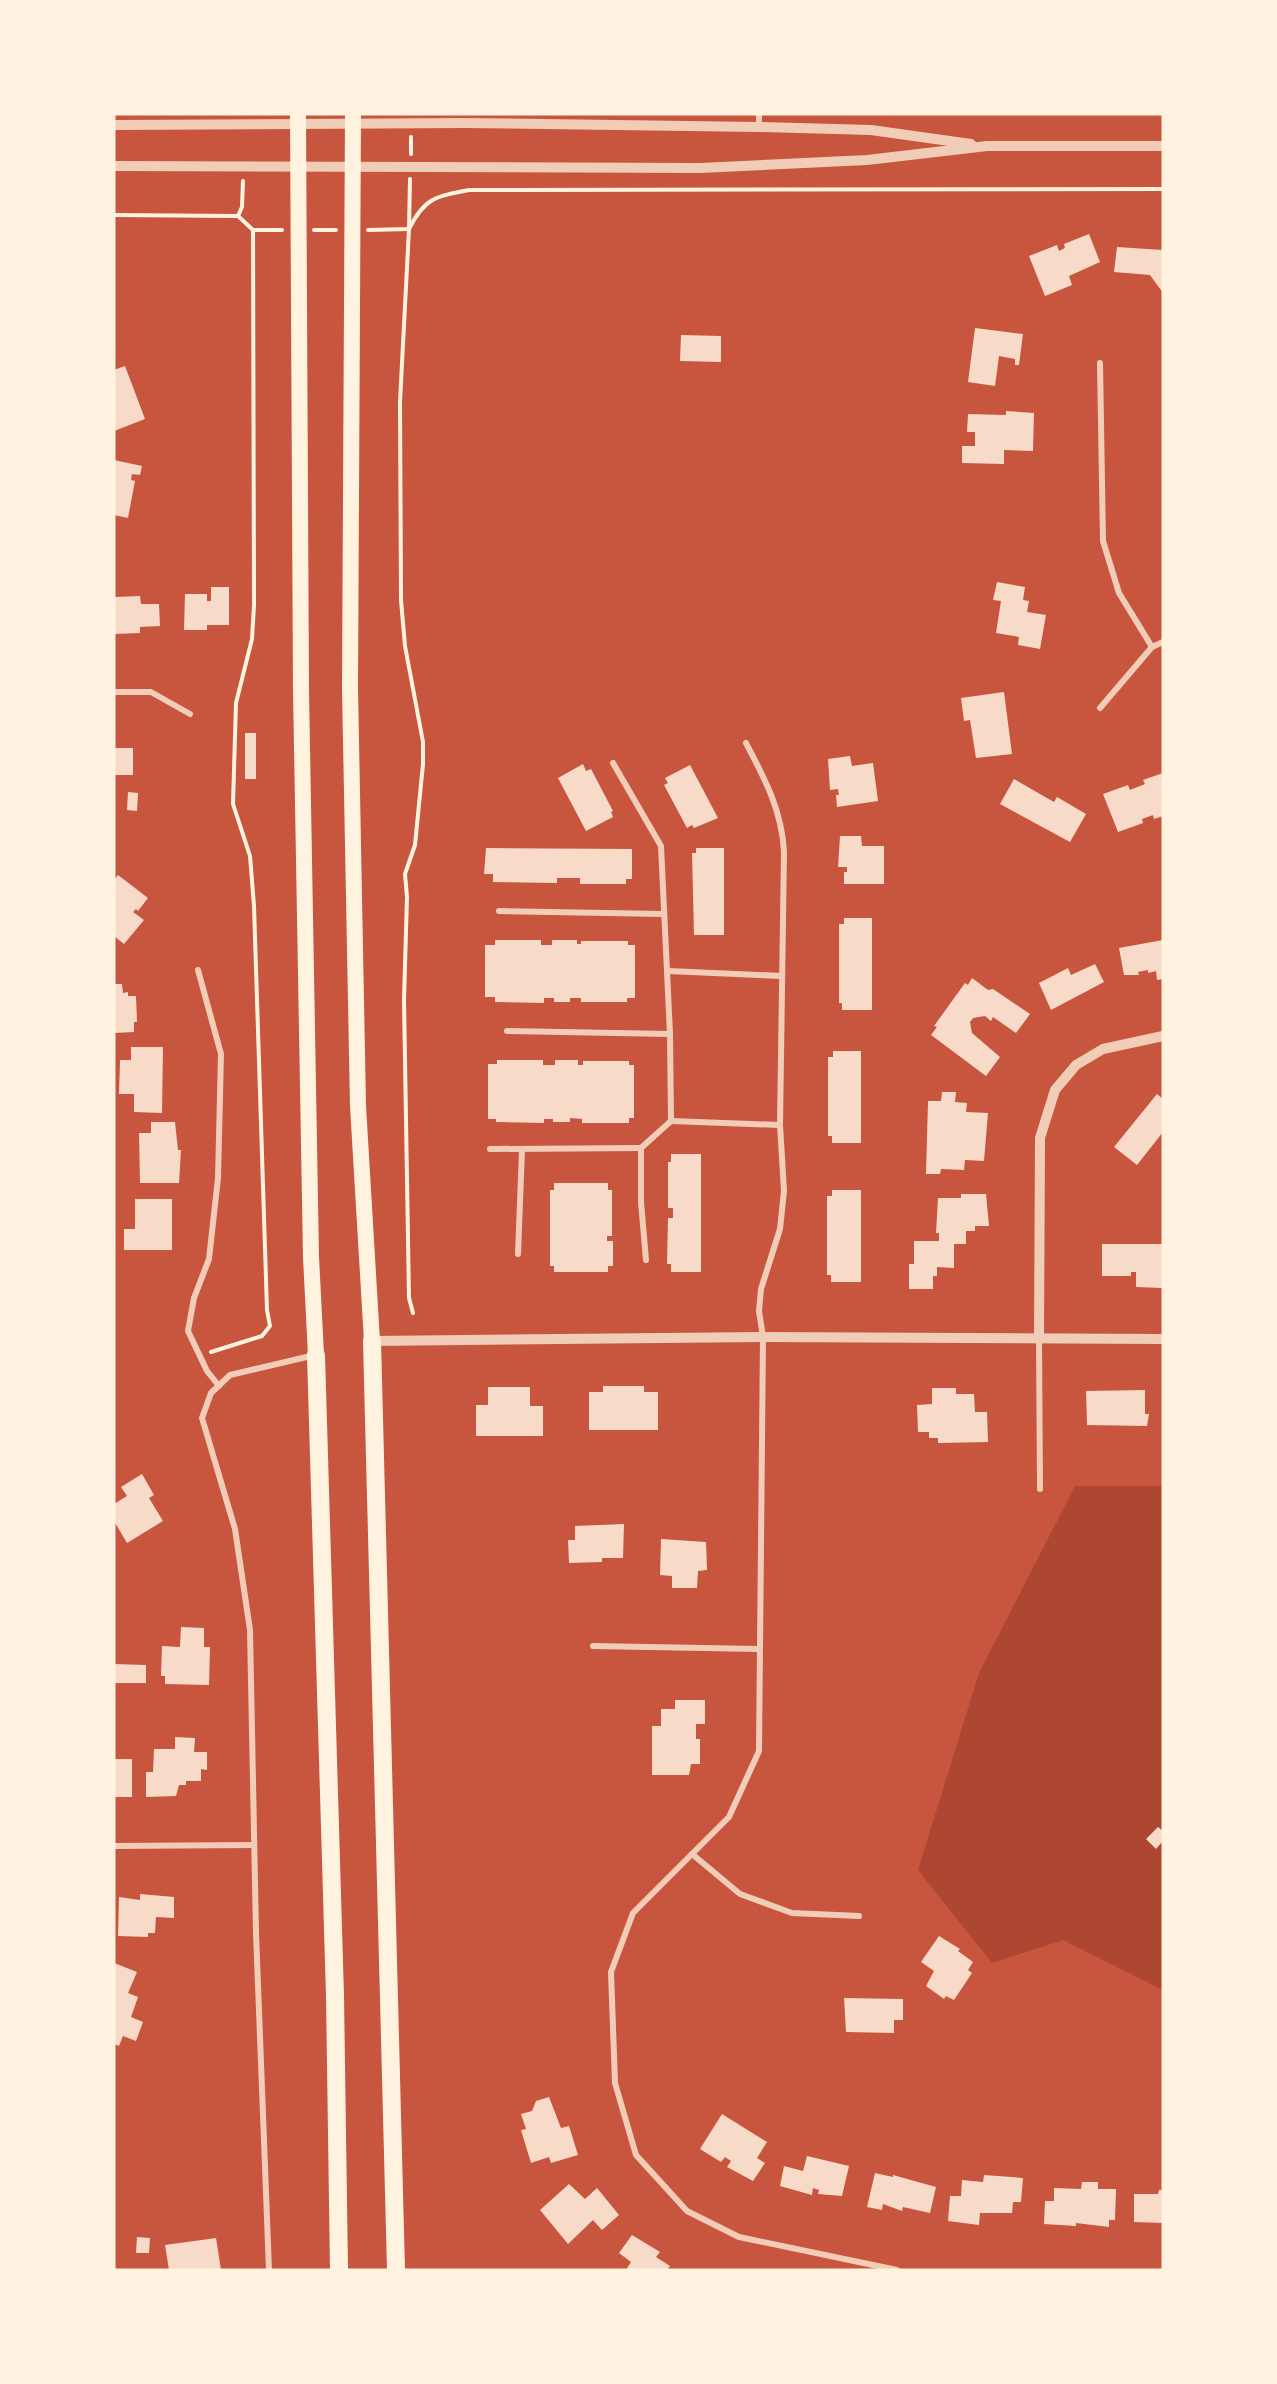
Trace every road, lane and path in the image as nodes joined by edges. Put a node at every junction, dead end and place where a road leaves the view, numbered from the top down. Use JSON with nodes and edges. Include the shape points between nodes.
{"nodes":[{"id":1,"x":759,"y":114,"type":"edge"},
{"id":2,"x":298,"y":119,"type":"edge"},
{"id":3,"x":353,"y":119,"type":"edge"},
{"id":4,"x":114,"y":124,"type":"edge"},
{"id":5,"x":759,"y":127,"type":"junction"},
{"id":6,"x":987,"y":146,"type":"junction"},
{"id":7,"x":1163,"y":146,"type":"edge"},
{"id":8,"x":114,"y":166,"type":"edge"},
{"id":9,"x":298,"y":167,"type":"junction"},
{"id":10,"x":353,"y":167,"type":"junction"},
{"id":11,"x":1163,"y":189,"type":"edge"},
{"id":12,"x":114,"y":215,"type":"edge"},
{"id":13,"x":1100,"y":363,"type":"dead end"},
{"id":14,"x":1163,"y":642,"type":"edge"},
{"id":15,"x":1152,"y":647,"type":"junction"},
{"id":16,"x":114,"y":692,"type":"edge"},
{"id":17,"x":1100,"y":708,"type":"dead end"},
{"id":18,"x":190,"y":714,"type":"dead end"},
{"id":19,"x":746,"y":742,"type":"dead end"},
{"id":20,"x":613,"y":763,"type":"dead end"},
{"id":21,"x":500,"y":911,"type":"dead end"},
{"id":22,"x":663,"y":914,"type":"junction"},
{"id":23,"x":198,"y":970,"type":"dead end"},
{"id":24,"x":668,"y":971,"type":"junction"},
{"id":25,"x":782,"y":976,"type":"junction"},
{"id":26,"x":507,"y":1031,"type":"dead end"},
{"id":27,"x":670,"y":1034,"type":"junction"},
{"id":28,"x":1163,"y":1036,"type":"edge"},
{"id":29,"x":671,"y":1122,"type":"junction"},
{"id":30,"x":780,"y":1125,"type":"junction"},
{"id":31,"x":641,"y":1148,"type":"junction"},
{"id":32,"x":490,"y":1149,"type":"dead end"},
{"id":33,"x":522,"y":1149,"type":"junction"},
{"id":34,"x":518,"y":1254,"type":"dead end"},
{"id":35,"x":646,"y":1260,"type":"dead end"},
{"id":36,"x":413,"y":1313,"type":"dead end"},
{"id":37,"x":763,"y":1338,"type":"junction"},
{"id":38,"x":1039,"y":1338,"type":"junction"},
{"id":39,"x":1163,"y":1339,"type":"edge"},
{"id":40,"x":372,"y":1341,"type":"junction"},
{"id":41,"x":316,"y":1355,"type":"junction"},
{"id":42,"x":200,"y":1356,"type":"junction"},
{"id":43,"x":219,"y":1386,"type":"junction"},
{"id":44,"x":1040,"y":1489,"type":"dead end"},
{"id":45,"x":592,"y":1646,"type":"dead end"},
{"id":46,"x":759,"y":1649,"type":"junction"},
{"id":47,"x":254,"y":1845,"type":"junction"},
{"id":48,"x":114,"y":1846,"type":"edge"},
{"id":49,"x":692,"y":1854,"type":"junction"},
{"id":50,"x":859,"y":1916,"type":"dead end"},
{"id":51,"x":858,"y":2267,"type":"edge"},
{"id":52,"x":269,"y":2270,"type":"edge"},
{"id":53,"x":339,"y":2270,"type":"edge"},
{"id":54,"x":396,"y":2270,"type":"edge"},
{"id":55,"x":897,"y":2270,"type":"edge"}],
"edges":[{"from":1,"to":5,"type":"street"},
{"from":2,"to":3,"type":"street"},
{"from":2,"to":4,"type":"street"},
{"from":2,"to":9,"type":"highway"},
{"from":3,"to":5,"type":"street"},
{"from":3,"to":10,"type":"highway"},
{"from":5,"to":6,"type":"street","via":[[871,130]]},
{"from":6,"to":7,"type":"street"},
{"from":6,"to":10,"type":"street","via":[[867,160],[700,168]]},
{"from":8,"to":9,"type":"street"},
{"from":9,"to":10,"type":"street"},
{"from":9,"to":41,"type":"highway","via":[[302,748],[310,1257]]},
{"from":10,"to":40,"type":"highway","via":[[350,688],[358,1106]]},
{"from":11,"to":36,"type":"path","via":[[470,190],[444,195],[418,210],[409,229],[400,402],[401,611],[423,742],[415,845],[405,874],[406,1139]]},
{"from":12,"to":42,"type":"path","via":[[238,216],[253,230],[254,605],[252,639],[236,703],[233,804],[250,856],[254,906],[270,1326],[262,1336]]},
{"from":13,"to":15,"type":"street","via":[[1103,541],[1119,593]]},
{"from":14,"to":15,"type":"street"},
{"from":15,"to":17,"type":"street"},
{"from":16,"to":18,"type":"street","via":[[151,692]]},
{"from":19,"to":25,"type":"street","via":[[774,796],[783,833]]},
{"from":20,"to":22,"type":"street","via":[[661,846]]},
{"from":21,"to":22,"type":"street"},
{"from":22,"to":24,"type":"street"},
{"from":23,"to":42,"type":"street","via":[[220,1054],[218,1178],[210,1259],[194,1298],[188,1331]]},
{"from":24,"to":25,"type":"street"},
{"from":24,"to":27,"type":"street"},
{"from":25,"to":30,"type":"street"},
{"from":26,"to":27,"type":"street"},
{"from":27,"to":29,"type":"street"},
{"from":28,"to":38,"type":"street","via":[[1103,1049],[1076,1065],[1056,1090],[1040,1138]]},
{"from":29,"to":30,"type":"street"},
{"from":29,"to":31,"type":"street"},
{"from":30,"to":37,"type":"street","via":[[783,1210],[761,1289]]},
{"from":31,"to":33,"type":"street"},
{"from":31,"to":35,"type":"street"},
{"from":32,"to":33,"type":"street"},
{"from":33,"to":34,"type":"street"},
{"from":37,"to":38,"type":"street"},
{"from":37,"to":40,"type":"street"},
{"from":37,"to":46,"type":"street"},
{"from":38,"to":39,"type":"street"},
{"from":38,"to":44,"type":"street"},
{"from":40,"to":54,"type":"highway"},
{"from":41,"to":43,"type":"street","via":[[230,1375]]},
{"from":41,"to":53,"type":"highway"},
{"from":42,"to":43,"type":"street"},
{"from":43,"to":47,"type":"street","via":[[211,1393],[202,1418],[235,1529],[250,1630]]},
{"from":45,"to":46,"type":"street"},
{"from":46,"to":49,"type":"street","via":[[759,1751],[729,1817]]},
{"from":47,"to":48,"type":"street"},
{"from":47,"to":52,"type":"street"},
{"from":49,"to":50,"type":"street","via":[[740,1894],[792,1913]]},
{"from":49,"to":51,"type":"street","via":[[633,1913],[611,1972],[615,2084],[636,2155],[687,2211],[739,2238]]},
{"from":51,"to":55,"type":"street"}]}
